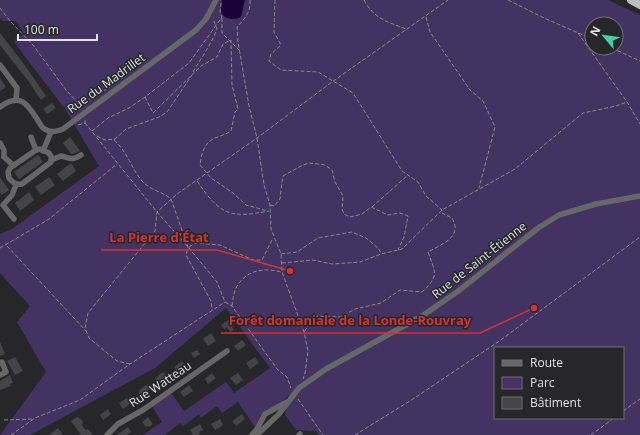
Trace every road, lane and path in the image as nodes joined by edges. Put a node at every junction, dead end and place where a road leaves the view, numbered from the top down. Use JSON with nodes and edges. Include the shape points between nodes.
{"nodes":[{"id":1,"x":216,"y":0,"type":"edge"},
{"id":2,"x":222,"y":0,"type":"edge"},
{"id":3,"x":250,"y":0,"type":"edge"},
{"id":4,"x":275,"y":0,"type":"edge"},
{"id":5,"x":364,"y":0,"type":"edge"},
{"id":6,"x":448,"y":0,"type":"edge"},
{"id":7,"x":508,"y":0,"type":"edge"},
{"id":8,"x":631,"y":0,"type":"edge"},
{"id":9,"x":640,"y":5,"type":"edge"},
{"id":10,"x":0,"y":8,"type":"edge"},
{"id":11,"x":222,"y":17,"type":"junction"},
{"id":12,"x":425,"y":17,"type":"junction"},
{"id":13,"x":216,"y":26,"type":"junction"},
{"id":14,"x":406,"y":29,"type":"junction"},
{"id":15,"x":578,"y":33,"type":"junction"},
{"id":16,"x":584,"y":36,"type":"edge"},
{"id":17,"x":231,"y":40,"type":"junction"},
{"id":18,"x":240,"y":51,"type":"junction"},
{"id":19,"x":624,"y":54,"type":"edge"},
{"id":20,"x":640,"y":61,"type":"edge"},
{"id":21,"x":0,"y":65,"type":"edge"},
{"id":22,"x":193,"y":74,"type":"junction"},
{"id":23,"x":332,"y":82,"type":"junction"},
{"id":24,"x":115,"y":83,"type":"dead end"},
{"id":25,"x":145,"y":97,"type":"junction"},
{"id":26,"x":16,"y":100,"type":"junction"},
{"id":27,"x":77,"y":102,"type":"junction"},
{"id":28,"x":627,"y":102,"type":"junction"},
{"id":29,"x":0,"y":107,"type":"edge"},
{"id":30,"x":83,"y":114,"type":"junction"},
{"id":31,"x":85,"y":123,"type":"dead end"},
{"id":32,"x":640,"y":124,"type":"edge"},
{"id":33,"x":92,"y":131,"type":"junction"},
{"id":34,"x":51,"y":132,"type":"junction"},
{"id":35,"x":96,"y":136,"type":"junction"},
{"id":36,"x":31,"y":137,"type":"dead end"},
{"id":37,"x":257,"y":138,"type":"junction"},
{"id":38,"x":113,"y":139,"type":"junction"},
{"id":39,"x":0,"y":144,"type":"edge"},
{"id":40,"x":36,"y":150,"type":"junction"},
{"id":41,"x":43,"y":151,"type":"junction"},
{"id":42,"x":81,"y":155,"type":"dead end"},
{"id":43,"x":2,"y":158,"type":"edge"},
{"id":44,"x":51,"y":160,"type":"junction"},
{"id":45,"x":118,"y":164,"type":"junction"},
{"id":46,"x":13,"y":165,"type":"junction"},
{"id":47,"x":208,"y":173,"type":"junction"},
{"id":48,"x":408,"y":175,"type":"junction"},
{"id":49,"x":197,"y":180,"type":"junction"},
{"id":50,"x":16,"y":185,"type":"junction"},
{"id":51,"x":479,"y":189,"type":"junction"},
{"id":52,"x":640,"y":196,"type":"edge"},
{"id":53,"x":171,"y":199,"type":"junction"},
{"id":54,"x":270,"y":206,"type":"junction"},
{"id":55,"x":371,"y":208,"type":"junction"},
{"id":56,"x":442,"y":210,"type":"junction"},
{"id":57,"x":269,"y":211,"type":"junction"},
{"id":58,"x":157,"y":212,"type":"junction"},
{"id":59,"x":14,"y":219,"type":"dead end"},
{"id":60,"x":640,"y":237,"type":"edge"},
{"id":61,"x":274,"y":238,"type":"junction"},
{"id":62,"x":6,"y":245,"type":"junction"},
{"id":63,"x":188,"y":247,"type":"junction"},
{"id":64,"x":0,"y":248,"type":"edge"},
{"id":65,"x":398,"y":250,"type":"junction"},
{"id":66,"x":281,"y":254,"type":"junction"},
{"id":67,"x":381,"y":254,"type":"junction"},
{"id":68,"x":280,"y":263,"type":"junction"},
{"id":69,"x":282,"y":272,"type":"junction"},
{"id":70,"x":225,"y":302,"type":"junction"},
{"id":71,"x":232,"y":306,"type":"junction"},
{"id":72,"x":212,"y":310,"type":"junction"},
{"id":73,"x":87,"y":332,"type":"junction"},
{"id":74,"x":304,"y":332,"type":"junction"},
{"id":75,"x":227,"y":351,"type":"dead end"},
{"id":76,"x":0,"y":363,"type":"edge"},
{"id":77,"x":130,"y":364,"type":"junction"},
{"id":78,"x":0,"y":375,"type":"edge"},
{"id":79,"x":299,"y":388,"type":"junction"},
{"id":80,"x":294,"y":394,"type":"junction"},
{"id":81,"x":640,"y":399,"type":"edge"},
{"id":82,"x":288,"y":401,"type":"junction"},
{"id":83,"x":624,"y":410,"type":"edge"},
{"id":84,"x":35,"y":418,"type":"junction"},
{"id":85,"x":613,"y":419,"type":"edge"},
{"id":86,"x":4,"y":420,"type":"dead end"},
{"id":87,"x":11,"y":435,"type":"edge"},
{"id":88,"x":107,"y":435,"type":"edge"},
{"id":89,"x":253,"y":435,"type":"edge"},
{"id":90,"x":323,"y":435,"type":"edge"},
{"id":91,"x":355,"y":435,"type":"edge"},
{"id":92,"x":591,"y":435,"type":"edge"}],
"edges":[{"from":1,"to":30,"type":"street","name":"Rue du Madrillet","via":[[206,19],[196,30]]},
{"from":2,"to":11,"type":"path"},
{"from":3,"to":18,"type":"path","via":[[248,13],[237,27]]},
{"from":4,"to":23,"type":"path","via":[[274,32],[281,45],[271,54],[269,61],[281,70],[318,72]]},
{"from":5,"to":14,"type":"path","via":[[379,18]]},
{"from":6,"to":12,"type":"path"},
{"from":7,"to":15,"type":"path"},
{"from":8,"to":9,"type":"highway"},
{"from":10,"to":27,"type":"path","via":[[33,45]]},
{"from":11,"to":13,"type":"path"},
{"from":11,"to":17,"type":"path","via":[[222,33]]},
{"from":12,"to":14,"type":"path"},
{"from":12,"to":51,"type":"path","via":[[430,32],[470,90],[482,101],[496,127]]},
{"from":13,"to":22,"type":"path","via":[[214,39]]},
{"from":13,"to":25,"type":"path","via":[[189,63]]},
{"from":14,"to":23,"type":"path"},
{"from":15,"to":16,"type":"path"},
{"from":15,"to":28,"type":"path"},
{"from":17,"to":18,"type":"path"},
{"from":17,"to":22,"type":"path","via":[[223,44],[217,58],[201,66]]},
{"from":17,"to":47,"type":"path","via":[[232,85],[238,109],[231,132],[209,141],[204,149],[200,165]]},
{"from":18,"to":37,"type":"path"},
{"from":19,"to":20,"type":"path"},
{"from":21,"to":26,"type":"street","via":[[17,88]]},
{"from":22,"to":25,"type":"path","via":[[153,113]]},
{"from":22,"to":38,"type":"path","via":[[167,112],[126,129]]},
{"from":23,"to":37,"type":"path"},
{"from":23,"to":48,"type":"path","via":[[353,93],[402,171]]},
{"from":24,"to":27,"type":"path","via":[[95,97]]},
{"from":25,"to":33,"type":"path","via":[[108,118]]},
{"from":26,"to":29,"type":"street","via":[[8,101]]},
{"from":26,"to":34,"type":"street","via":[[26,104],[43,128]]},
{"from":27,"to":30,"type":"path"},
{"from":28,"to":32,"type":"path"},
{"from":28,"to":51,"type":"path","via":[[583,113],[514,168]]},
{"from":30,"to":34,"type":"street","name":"Rue du Madrillet","via":[[63,129]]},
{"from":31,"to":33,"type":"path"},
{"from":33,"to":35,"type":"path"},
{"from":34,"to":41,"type":"street"},
{"from":35,"to":38,"type":"path","via":[[105,140]]},
{"from":35,"to":45,"type":"path"},
{"from":36,"to":40,"type":"street"},
{"from":37,"to":47,"type":"path"},
{"from":37,"to":54,"type":"path"},
{"from":38,"to":53,"type":"path","via":[[120,145],[137,175],[152,190]]},
{"from":39,"to":43,"type":"street","via":[[4,150]]},
{"from":40,"to":41,"type":"street"},
{"from":40,"to":46,"type":"street"},
{"from":41,"to":44,"type":"street","via":[[49,153]]},
{"from":42,"to":44,"type":"street","via":[[74,159],[61,156]]},
{"from":43,"to":46,"type":"street"},
{"from":44,"to":50,"type":"street","via":[[26,182]]},
{"from":45,"to":58,"type":"path"},
{"from":45,"to":62,"type":"path","via":[[49,219]]},
{"from":46,"to":50,"type":"street","via":[[8,172],[9,178]]},
{"from":47,"to":49,"type":"path"},
{"from":47,"to":57,"type":"path","via":[[246,205]]},
{"from":48,"to":55,"type":"path"},
{"from":48,"to":56,"type":"path","via":[[418,182],[426,196]]},
{"from":49,"to":53,"type":"path"},
{"from":49,"to":57,"type":"path","via":[[211,200],[226,213],[249,215]]},
{"from":50,"to":59,"type":"street","via":[[12,195],[3,205]]},
{"from":51,"to":56,"type":"path"},
{"from":52,"to":79,"type":"street","name":"Rue de Saint-Étienne","via":[[596,204],[560,215],[538,228],[457,292],[422,316],[326,369]]},
{"from":53,"to":58,"type":"path"},
{"from":53,"to":63,"type":"path"},
{"from":54,"to":55,"type":"path","via":[[274,206],[280,199],[283,176],[309,163],[325,165],[332,170],[343,196],[344,214],[350,217]]},
{"from":54,"to":57,"type":"path"},
{"from":55,"to":65,"type":"path","via":[[388,214],[400,213],[408,216],[404,237]]},
{"from":56,"to":65,"type":"path"},
{"from":56,"to":74,"type":"path","via":[[442,213],[452,218],[454,234],[447,242],[428,252],[435,272],[432,284],[422,292],[400,290],[381,303],[355,309],[341,317],[315,316]]},
{"from":57,"to":61,"type":"path"},
{"from":58,"to":63,"type":"path"},
{"from":58,"to":73,"type":"path","via":[[155,231],[88,313],[85,328]]},
{"from":60,"to":91,"type":"path","via":[[498,342]]},
{"from":61,"to":63,"type":"path","via":[[262,260],[253,260],[220,245],[195,243]]},
{"from":61,"to":66,"type":"path"},
{"from":62,"to":64,"type":"path"},
{"from":62,"to":73,"type":"path"},
{"from":63,"to":70,"type":"path","via":[[217,282]]},
{"from":63,"to":72,"type":"path","via":[[186,255],[211,301]]},
{"from":65,"to":67,"type":"path"},
{"from":66,"to":67,"type":"path","via":[[297,252],[318,238],[352,232],[366,238]]},
{"from":66,"to":68,"type":"path"},
{"from":67,"to":68,"type":"path","via":[[360,262],[332,264],[313,260]]},
{"from":68,"to":69,"type":"path"},
{"from":69,"to":71,"type":"path","via":[[261,269],[251,273],[240,281],[234,292]]},
{"from":69,"to":74,"type":"path"},
{"from":70,"to":71,"type":"path"},
{"from":70,"to":72,"type":"path"},
{"from":71,"to":80,"type":"path","via":[[288,380]]},
{"from":72,"to":77,"type":"path"},
{"from":73,"to":77,"type":"path","via":[[89,338],[117,361]]},
{"from":74,"to":79,"type":"path","via":[[308,351],[305,373]]},
{"from":75,"to":88,"type":"street","name":"Rue Watteau","via":[[143,410],[118,424]]},
{"from":76,"to":78,"type":"street","via":[[2,362],[6,372]]},
{"from":77,"to":84,"type":"path","via":[[80,400]]},
{"from":79,"to":80,"type":"street","name":"Rue de Saint-Étienne"},
{"from":80,"to":82,"type":"street","name":"Rue de Saint-Étienne"},
{"from":80,"to":90,"type":"path"},
{"from":81,"to":83,"type":"path"},
{"from":82,"to":89,"type":"street","name":"Rue de Saint-Étienne","via":[[279,414],[259,433]]},
{"from":82,"to":89,"type":"street","via":[[265,414]]},
{"from":84,"to":86,"type":"path"},
{"from":84,"to":87,"type":"path"},
{"from":85,"to":92,"type":"path"}]}
